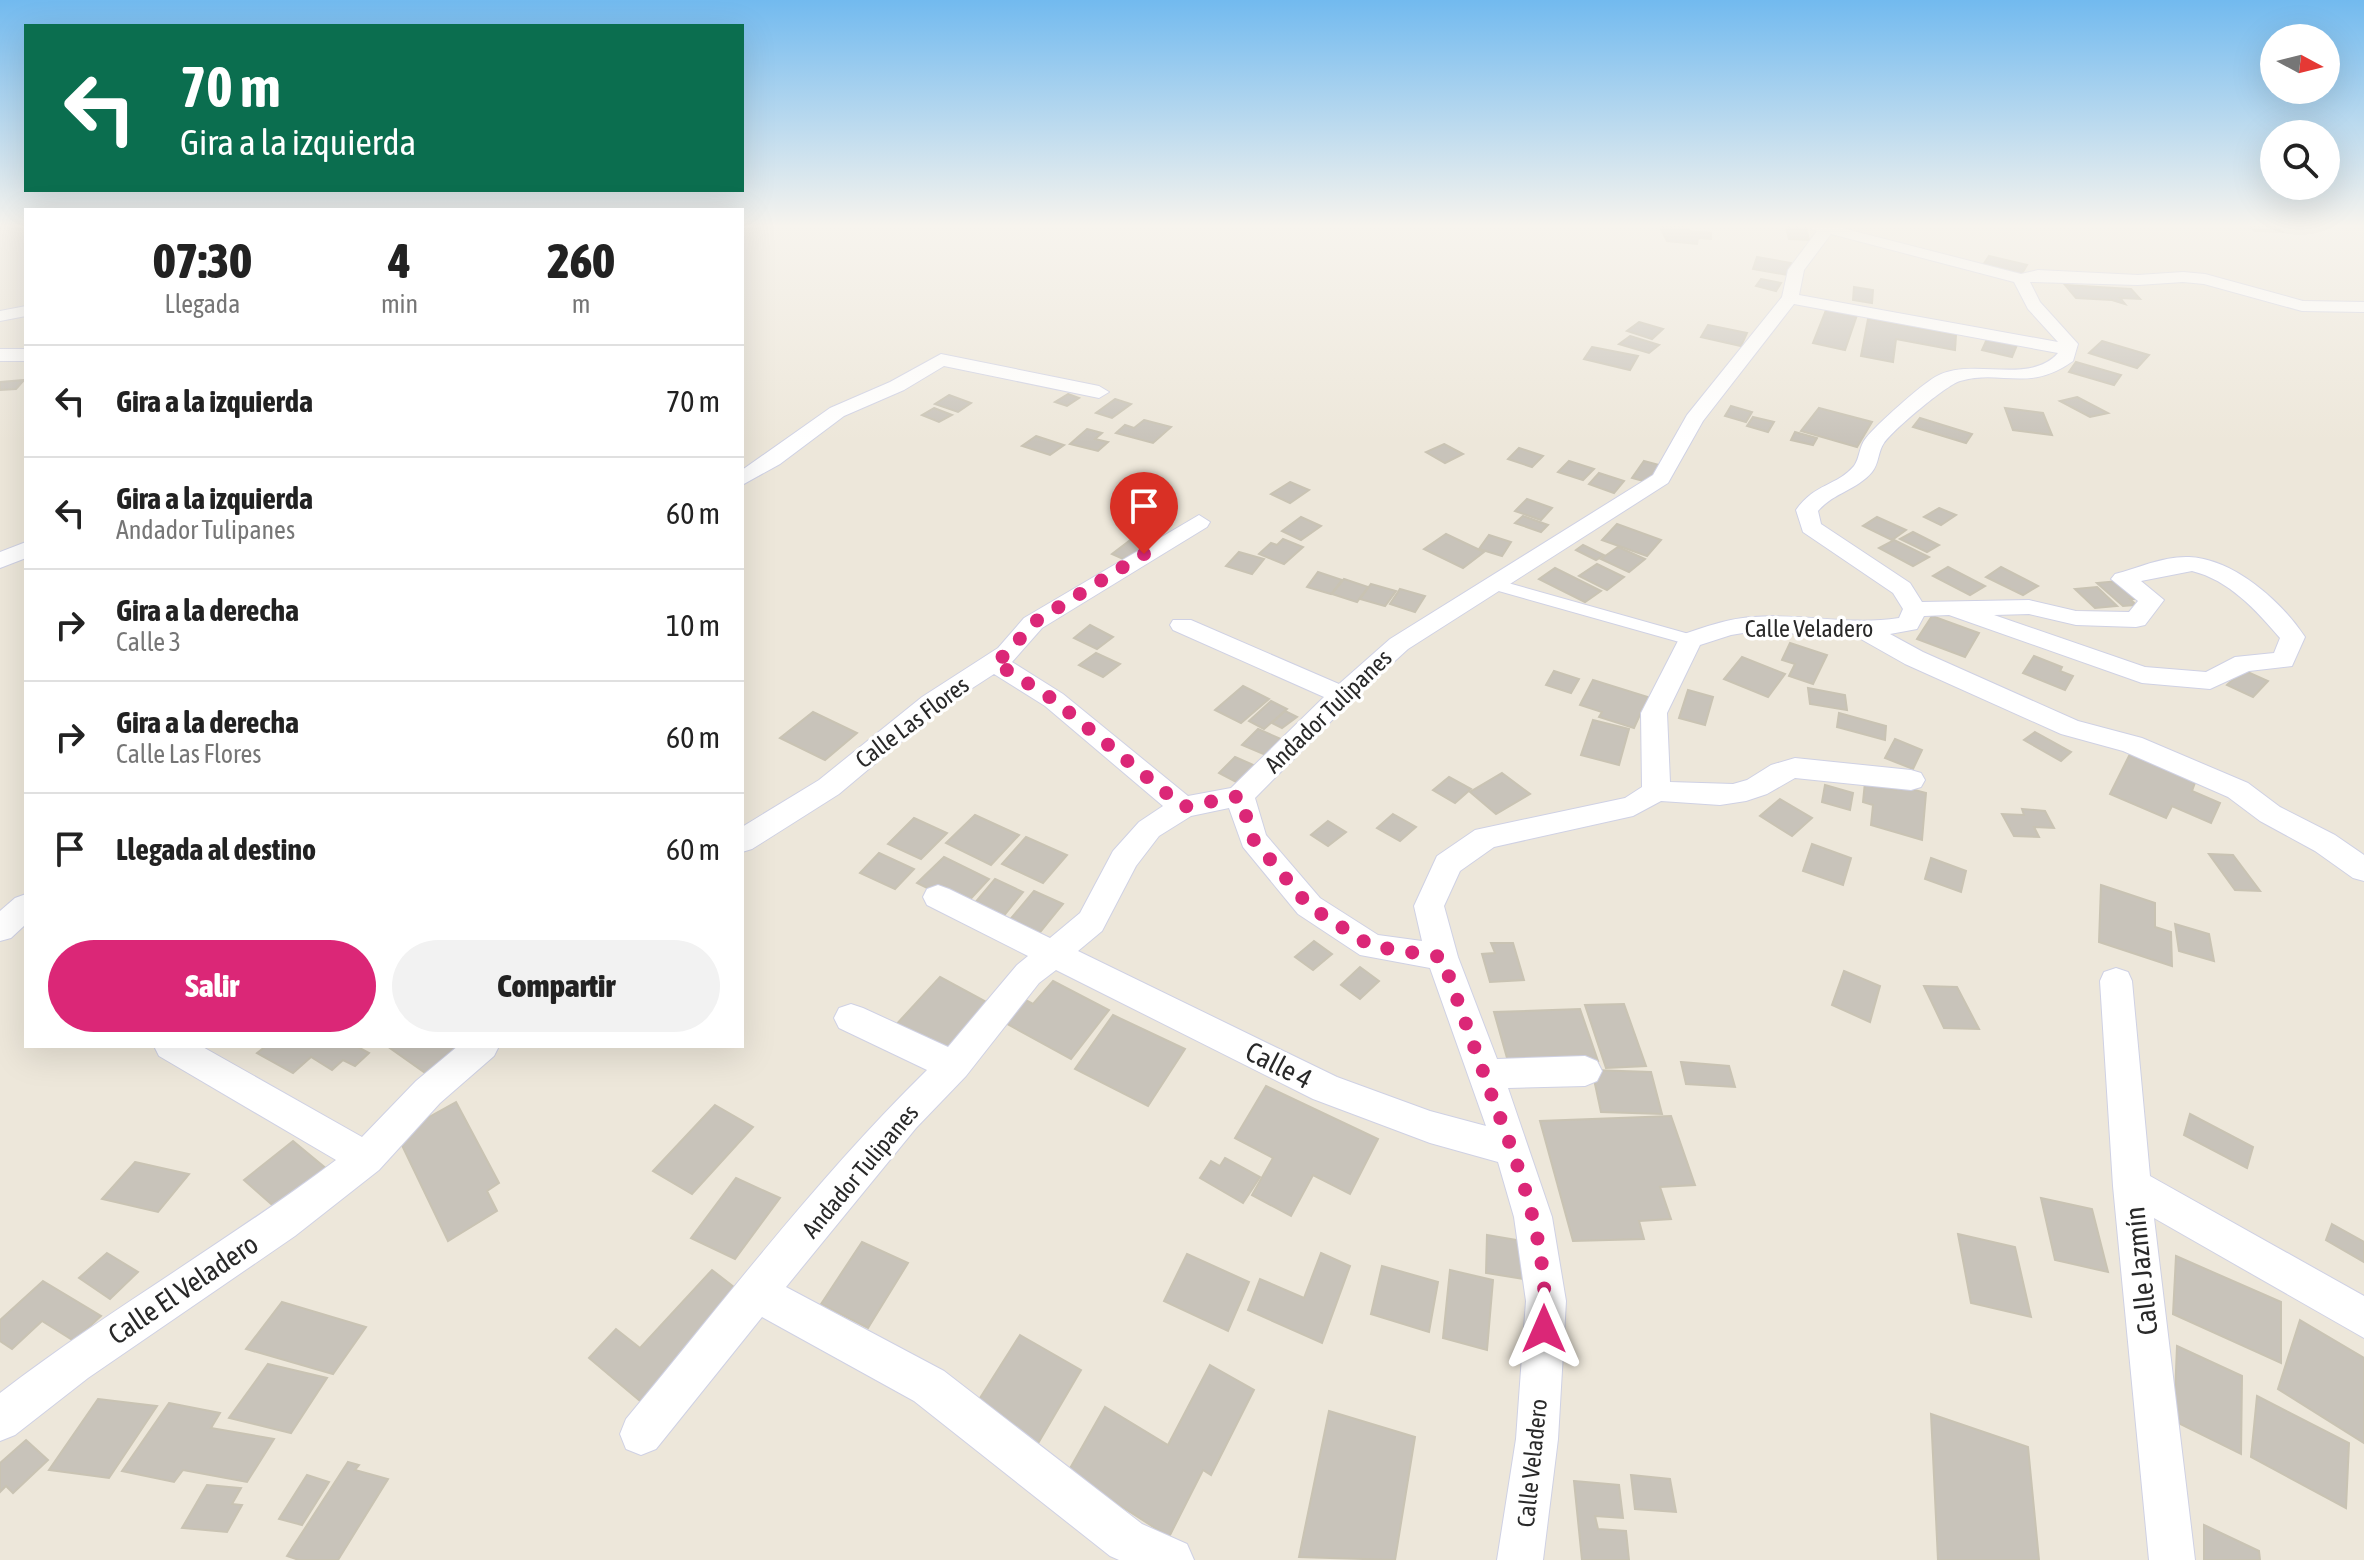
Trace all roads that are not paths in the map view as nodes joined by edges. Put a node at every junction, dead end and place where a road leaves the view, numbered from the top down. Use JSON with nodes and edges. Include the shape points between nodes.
{"nodes":[{"id":1,"x":1790,"y":298,"type":"joint"},
{"id":2,"x":2026,"y":298,"type":"edge"},
{"id":3,"x":2273,"y":298,"type":"edge"},
{"id":4,"x":2364,"y":307,"type":"edge"},
{"id":5,"x":24,"y":311,"type":"edge"},
{"id":6,"x":0,"y":316,"type":"edge"},
{"id":7,"x":2068,"y":349,"type":"junction"},
{"id":8,"x":0,"y":355,"type":"edge"},
{"id":9,"x":24,"y":355,"type":"edge"},
{"id":10,"x":1099,"y":392,"type":"dead end"},
{"id":11,"x":744,"y":478,"type":"edge"},
{"id":12,"x":1199,"y":522,"type":"dead end"},
{"id":13,"x":24,"y":550,"type":"edge"},
{"id":14,"x":0,"y":561,"type":"edge"},
{"id":15,"x":1494,"y":584,"type":"junction"},
{"id":16,"x":1951,"y":608,"type":"junction"},
{"id":17,"x":1915,"y":609,"type":"junction"},
{"id":18,"x":1182,"y":625,"type":"dead end"},
{"id":19,"x":1865,"y":631,"type":"junction"},
{"id":20,"x":1690,"y":640,"type":"junction"},
{"id":21,"x":994,"y":662,"type":"junction"},
{"id":22,"x":1342,"y":695,"type":"junction"},
{"id":23,"x":1911,"y":780,"type":"dead end"},
{"id":24,"x":1656,"y":791,"type":"junction"},
{"id":25,"x":1240,"y":796,"type":"junction"},
{"id":26,"x":1183,"y":807,"type":"junction"},
{"id":27,"x":744,"y":840,"type":"edge"},
{"id":28,"x":2364,"y":870,"type":"edge"},
{"id":29,"x":938,"y":897,"type":"dead end"},
{"id":30,"x":24,"y":908,"type":"edge"},
{"id":31,"x":0,"y":929,"type":"edge"},
{"id":32,"x":1057,"y":953,"type":"junction"},
{"id":33,"x":1442,"y":957,"type":"junction"},
{"id":34,"x":2116,"y":981,"type":"dead end"},
{"id":35,"x":851,"y":1018,"type":"dead end"},
{"id":36,"x":174,"y":1048,"type":"edge"},
{"id":37,"x":480,"y":1048,"type":"edge"},
{"id":38,"x":954,"y":1066,"type":"junction"},
{"id":39,"x":1585,"y":1071,"type":"dead end"},
{"id":40,"x":1484,"y":1074,"type":"junction"},
{"id":41,"x":1513,"y":1150,"type":"junction"},
{"id":42,"x":366,"y":1158,"type":"junction"},
{"id":43,"x":2132,"y":1186,"type":"junction"},
{"id":44,"x":758,"y":1294,"type":"junction"},
{"id":45,"x":2364,"y":1318,"type":"edge"},
{"id":46,"x":0,"y":1420,"type":"edge"},
{"id":47,"x":641,"y":1434,"type":"dead end"},
{"id":48,"x":1171,"y":1560,"type":"edge"},
{"id":49,"x":1520,"y":1560,"type":"edge"},
{"id":50,"x":2172,"y":1560,"type":"edge"}],
"edges":[{"from":1,"to":7,"type":"street"},
{"from":1,"to":15,"type":"street","name":"Andador Tulipanes","via":[[1694,419],[1661,479]]},
{"from":2,"to":7,"type":"street","via":[[2057,327]]},
{"from":3,"to":4,"type":"street","via":[[2302,306]]},
{"from":5,"to":6,"type":"street"},
{"from":7,"to":17,"type":"street","via":[[2066,357],[2048,370],[1963,374],[1942,381],[1873,442],[1865,467],[1821,494],[1807,510],[1811,527],[1902,588]]},
{"from":8,"to":9,"type":"street"},
{"from":10,"to":11,"type":"street","via":[[941,360],[837,412]]},
{"from":12,"to":21,"type":"street","name":"Calle Las Flores","via":[[1033,623]]},
{"from":13,"to":14,"type":"street"},
{"from":15,"to":20,"type":"street"},
{"from":15,"to":22,"type":"street","name":"Andador Tulipanes","via":[[1399,644]]},
{"from":16,"to":16,"type":"street","via":[[2142,675],[2210,681],[2244,663],[2283,660],[2293,637],[2266,606],[2228,576],[2190,563],[2123,579],[2152,600],[2136,620],[2076,618],[2029,607]]},
{"from":16,"to":17,"type":"street"},
{"from":17,"to":19,"type":"street","name":"Calle Veladero","via":[[1908,624]]},
{"from":18,"to":22,"type":"street"},
{"from":19,"to":20,"type":"street","name":"Calle Veladero","via":[[1755,624]]},
{"from":19,"to":28,"type":"street","via":[[2070,728],[2132,744],[2238,790]]},
{"from":20,"to":24,"type":"street","via":[[1654,713]]},
{"from":21,"to":26,"type":"street","via":[[1054,700]]},
{"from":21,"to":27,"type":"street","name":"Calle Las Flores","via":[[931,703],[829,787]]},
{"from":22,"to":25,"type":"street","name":"Andador Tulipanes"},
{"from":23,"to":24,"type":"street","via":[[1795,768],[1776,771],[1758,787],[1733,794]]},
{"from":24,"to":33,"type":"street","name":"Calle Veladero","via":[[1633,806],[1485,838],[1448,864],[1429,906]]},
{"from":25,"to":26,"type":"street","name":"Andador Tulipanes"},
{"from":25,"to":33,"type":"street","via":[[1253,839],[1309,906],[1371,946]]},
{"from":26,"to":32,"type":"street","name":"Andador Tulipanes","via":[[1149,829],[1124,859],[1091,922]]},
{"from":29,"to":32,"type":"street","name":"Calle 4"},
{"from":30,"to":31,"type":"street"},
{"from":32,"to":38,"type":"street","name":"Andador Tulipanes","via":[[1028,974]]},
{"from":32,"to":41,"type":"street","name":"Calle 4","via":[[1325,1088],[1430,1127]]},
{"from":33,"to":40,"type":"street","name":"Calle Veladero"},
{"from":34,"to":43,"type":"street","name":"Calle Jazmín"},
{"from":35,"to":38,"type":"street"},
{"from":36,"to":42,"type":"street"},
{"from":37,"to":42,"type":"street","via":[[428,1092]]},
{"from":38,"to":44,"type":"street","name":"Andador Tulipanes","via":[[894,1129]]},
{"from":39,"to":40,"type":"street"},
{"from":40,"to":41,"type":"street","name":"Calle Veladero"},
{"from":41,"to":49,"type":"street","name":"Calle Veladero","via":[[1533,1217],[1546,1301],[1537,1439]]},
{"from":42,"to":46,"type":"street","name":"Calle El Veladero"},
{"from":43,"to":45,"type":"street"},
{"from":43,"to":50,"type":"street","name":"Calle Jazmín"},
{"from":44,"to":47,"type":"street","name":"Andador Tulipanes"},
{"from":44,"to":48,"type":"street","via":[[929,1386],[1126,1540]]}]}
